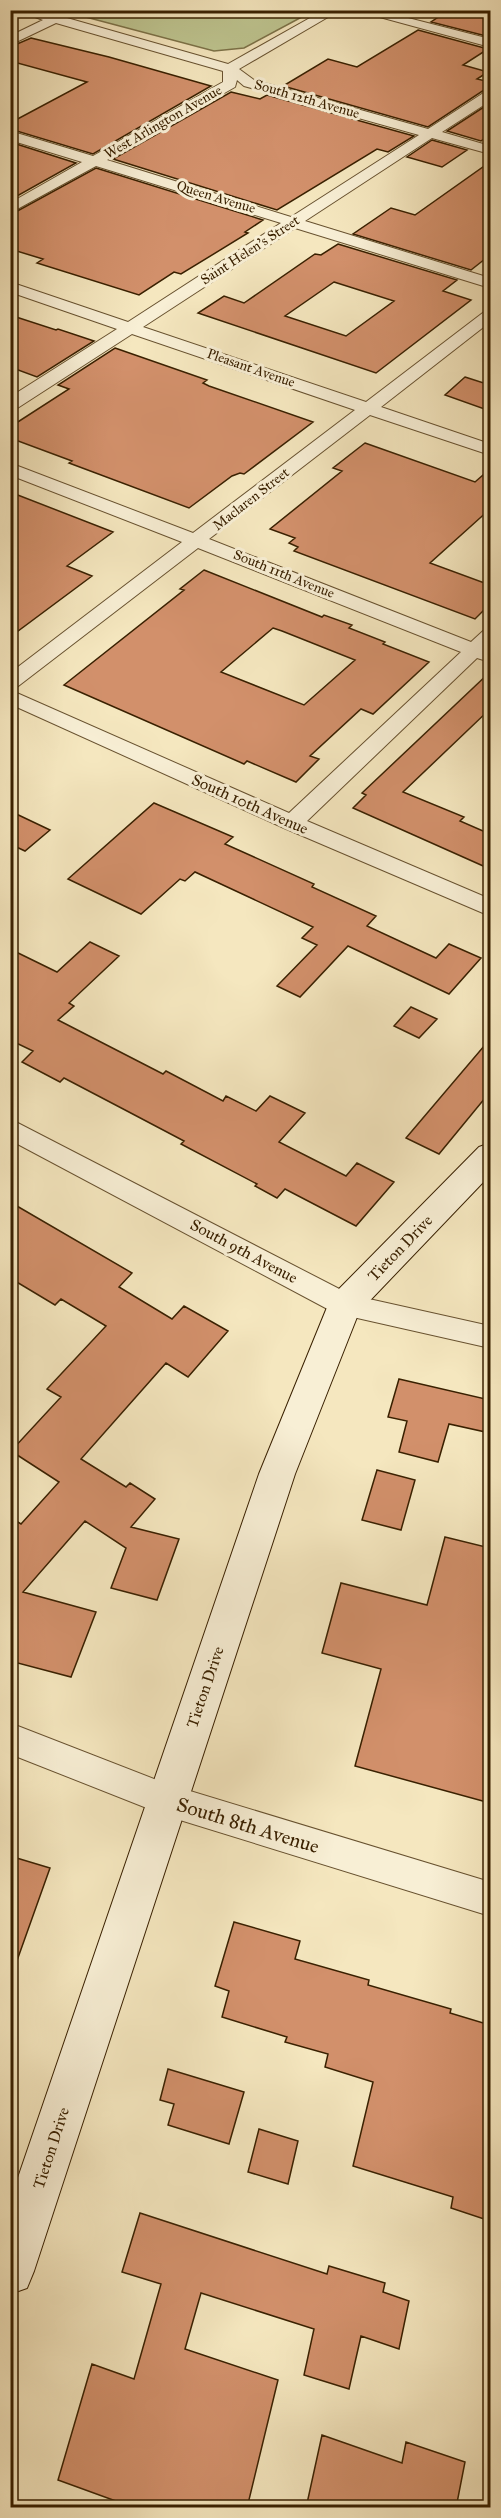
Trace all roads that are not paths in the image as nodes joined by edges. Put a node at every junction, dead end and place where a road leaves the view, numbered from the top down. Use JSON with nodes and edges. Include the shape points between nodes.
{"nodes":[{"id":1,"x":23,"y":10,"type":"edge"},
{"id":2,"x":334,"y":10,"type":"edge"},
{"id":3,"x":360,"y":10,"type":"edge"},
{"id":4,"x":55,"y":19,"type":"junction"},
{"id":5,"x":10,"y":41,"type":"edge"},
{"id":6,"x":490,"y":44,"type":"edge"},
{"id":7,"x":230,"y":69,"type":"junction"},
{"id":8,"x":490,"y":95,"type":"edge"},
{"id":9,"x":431,"y":133,"type":"junction"},
{"id":10,"x":10,"y":135,"type":"edge"},
{"id":11,"x":490,"y":150,"type":"edge"},
{"id":12,"x":97,"y":161,"type":"junction"},
{"id":13,"x":10,"y":209,"type":"edge"},
{"id":14,"x":295,"y":221,"type":"junction"},
{"id":15,"x":490,"y":283,"type":"edge"},
{"id":16,"x":10,"y":287,"type":"edge"},
{"id":17,"x":490,"y":315,"type":"edge"},
{"id":18,"x":130,"y":327,"type":"junction"},
{"id":19,"x":10,"y":405,"type":"edge"},
{"id":20,"x":368,"y":408,"type":"junction"},
{"id":21,"x":490,"y":450,"type":"edge"},
{"id":22,"x":10,"y":468,"type":"edge"},
{"id":23,"x":197,"y":540,"type":"junction"},
{"id":24,"x":490,"y":635,"type":"edge"},
{"id":25,"x":483,"y":653,"type":"edge"},
{"id":26,"x":10,"y":683,"type":"edge"},
{"id":27,"x":10,"y":696,"type":"edge"},
{"id":28,"x":292,"y":823,"type":"junction"},
{"id":29,"x":490,"y":908,"type":"edge"},
{"id":30,"x":10,"y":1128,"type":"edge"},
{"id":31,"x":490,"y":1155,"type":"edge"},
{"id":32,"x":345,"y":1305,"type":"junction"},
{"id":33,"x":490,"y":1337,"type":"edge"},
{"id":34,"x":10,"y":1738,"type":"edge"},
{"id":35,"x":167,"y":1800,"type":"junction"},
{"id":36,"x":490,"y":1899,"type":"edge"},
{"id":37,"x":10,"y":2271,"type":"edge"}],
"edges":[{"from":1,"to":4,"type":"street","name":"South 12th Avenue"},
{"from":2,"to":7,"type":"street","name":"West Arlington Avenue"},
{"from":3,"to":6,"type":"street"},
{"from":4,"to":5,"type":"street"},
{"from":4,"to":7,"type":"street","name":"South 12th Avenue"},
{"from":7,"to":9,"type":"street","name":"South 12th Avenue","via":[[249,83]]},
{"from":7,"to":12,"type":"street","name":"West Arlington Avenue","via":[[230,84]]},
{"from":8,"to":9,"type":"street","name":"Saint Helen's Street"},
{"from":9,"to":11,"type":"street","name":"South 12th Avenue"},
{"from":9,"to":14,"type":"street","name":"Saint Helen's Street"},
{"from":10,"to":12,"type":"street","name":"Queen Avenue"},
{"from":12,"to":13,"type":"street","name":"West Arlington Avenue"},
{"from":12,"to":14,"type":"street","name":"Queen Avenue"},
{"from":14,"to":15,"type":"street","name":"Queen Avenue"},
{"from":14,"to":18,"type":"street","name":"Saint Helen's Street"},
{"from":16,"to":18,"type":"street","name":"Pleasant Avenue"},
{"from":17,"to":20,"type":"street","name":"Maclaren Street"},
{"from":18,"to":19,"type":"street","name":"Saint Helen's Street"},
{"from":18,"to":20,"type":"street","name":"Pleasant Avenue"},
{"from":20,"to":21,"type":"street","name":"Pleasant Avenue"},
{"from":20,"to":23,"type":"street","name":"Maclaren Street"},
{"from":22,"to":23,"type":"street","name":"South 11th Avenue"},
{"from":23,"to":25,"type":"street","name":"South 11th Avenue"},
{"from":23,"to":26,"type":"street","name":"Maclaren Street"},
{"from":24,"to":25,"type":"street"},
{"from":25,"to":28,"type":"street"},
{"from":27,"to":28,"type":"street","name":"South 10th Avenue"},
{"from":28,"to":29,"type":"street","name":"South 10th Avenue"},
{"from":30,"to":32,"type":"street","name":"South 9th Avenue"},
{"from":31,"to":32,"type":"main road","name":"Tieton Drive"},
{"from":32,"to":33,"type":"street","name":"South 9th Avenue"},
{"from":32,"to":35,"type":"main road","name":"Tieton Drive","via":[[277,1474]]},
{"from":34,"to":35,"type":"street","name":"South 8th Avenue"},
{"from":35,"to":36,"type":"street","name":"South 8th Avenue"},
{"from":35,"to":37,"type":"main road","name":"Tieton Drive"}]}
